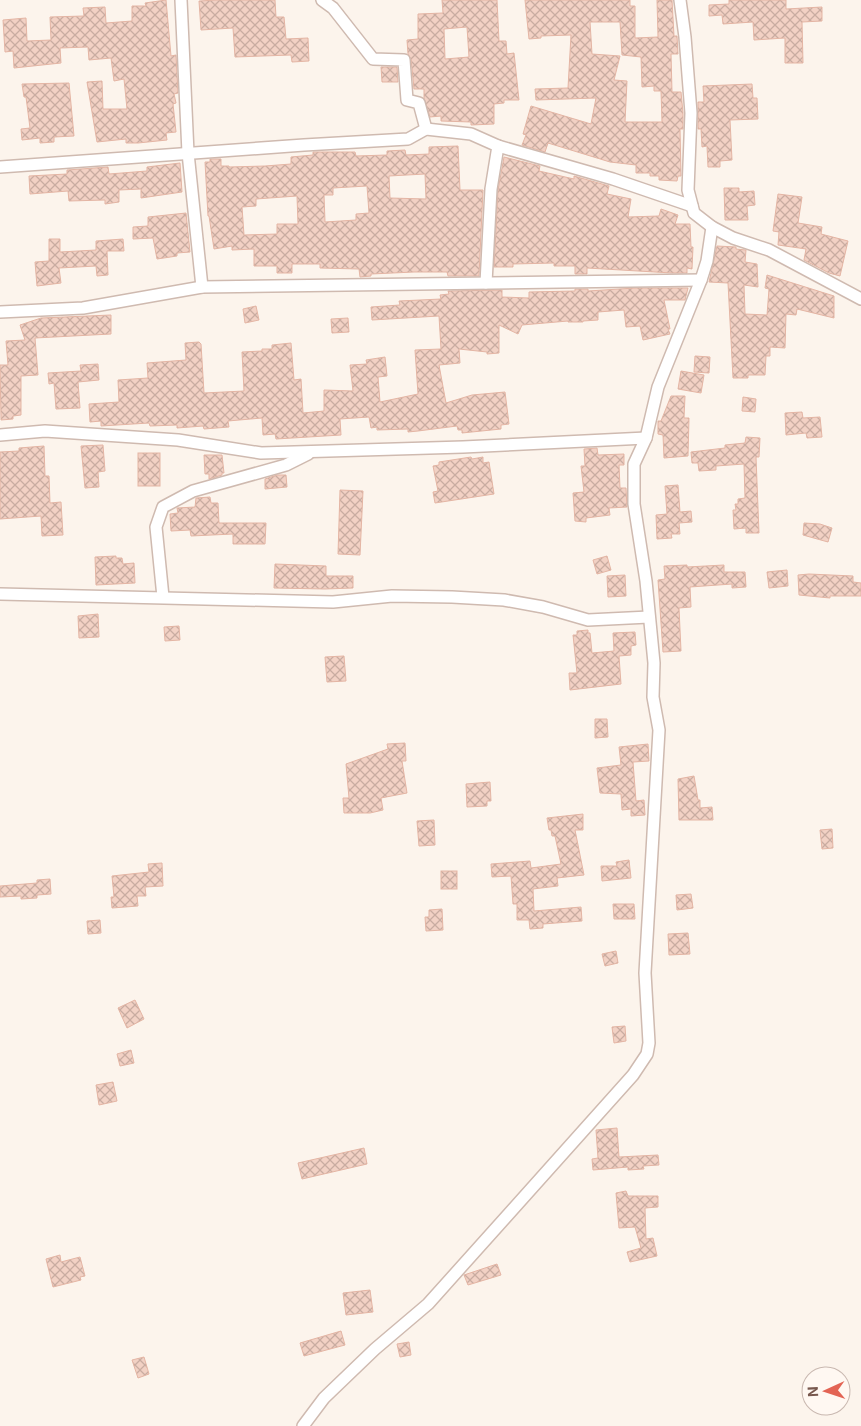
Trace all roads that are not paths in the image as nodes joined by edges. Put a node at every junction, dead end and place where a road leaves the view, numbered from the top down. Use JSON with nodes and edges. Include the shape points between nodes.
{"nodes":[{"id":1,"x":181,"y":0,"type":"edge"},
{"id":2,"x":322,"y":0,"type":"edge"},
{"id":3,"x":680,"y":0,"type":"edge"},
{"id":4,"x":426,"y":129,"type":"junction"},
{"id":5,"x":498,"y":146,"type":"junction"},
{"id":6,"x":188,"y":153,"type":"junction"},
{"id":7,"x":0,"y":167,"type":"edge"},
{"id":8,"x":692,"y":206,"type":"junction"},
{"id":9,"x":712,"y":227,"type":"junction"},
{"id":10,"x":701,"y":280,"type":"junction"},
{"id":11,"x":486,"y":283,"type":"junction"},
{"id":12,"x":202,"y":287,"type":"junction"},
{"id":13,"x":861,"y":299,"type":"edge"},
{"id":14,"x":0,"y":312,"type":"edge"},
{"id":15,"x":0,"y":435,"type":"edge"},
{"id":16,"x":646,"y":438,"type":"junction"},
{"id":17,"x":312,"y":452,"type":"junction"},
{"id":18,"x":0,"y":594,"type":"edge"},
{"id":19,"x":163,"y":596,"type":"junction"},
{"id":20,"x":649,"y":617,"type":"junction"},
{"id":21,"x":303,"y":1426,"type":"edge"}],
"edges":[{"from":1,"to":6,"type":"street"},
{"from":2,"to":4,"type":"street","via":[[333,8],[373,59],[404,60],[407,100],[419,103]]},
{"from":3,"to":8,"type":"street","via":[[691,113],[688,190]]},
{"from":4,"to":5,"type":"street","via":[[471,134]]},
{"from":4,"to":6,"type":"street","via":[[408,140]]},
{"from":5,"to":8,"type":"street"},
{"from":5,"to":11,"type":"street","via":[[491,189]]},
{"from":6,"to":7,"type":"street"},
{"from":6,"to":12,"type":"street"},
{"from":8,"to":9,"type":"street","via":[[694,213]]},
{"from":9,"to":10,"type":"street"},
{"from":9,"to":13,"type":"street","via":[[768,250]]},
{"from":10,"to":11,"type":"street"},
{"from":10,"to":16,"type":"street","via":[[658,387]]},
{"from":11,"to":12,"type":"street"},
{"from":12,"to":14,"type":"street","via":[[83,308]]},
{"from":15,"to":17,"type":"street","via":[[45,432],[178,440],[261,453]]},
{"from":16,"to":17,"type":"street"},
{"from":16,"to":20,"type":"street","via":[[634,464],[634,504]]},
{"from":17,"to":19,"type":"street","via":[[286,464],[193,491],[163,508],[156,527]]},
{"from":18,"to":19,"type":"street"},
{"from":19,"to":20,"type":"street","via":[[333,602],[392,596],[452,597],[504,600],[588,620]]},
{"from":20,"to":21,"type":"street","via":[[659,730],[645,973],[647,1054],[633,1074],[428,1304],[375,1349],[331,1392]]}]}
